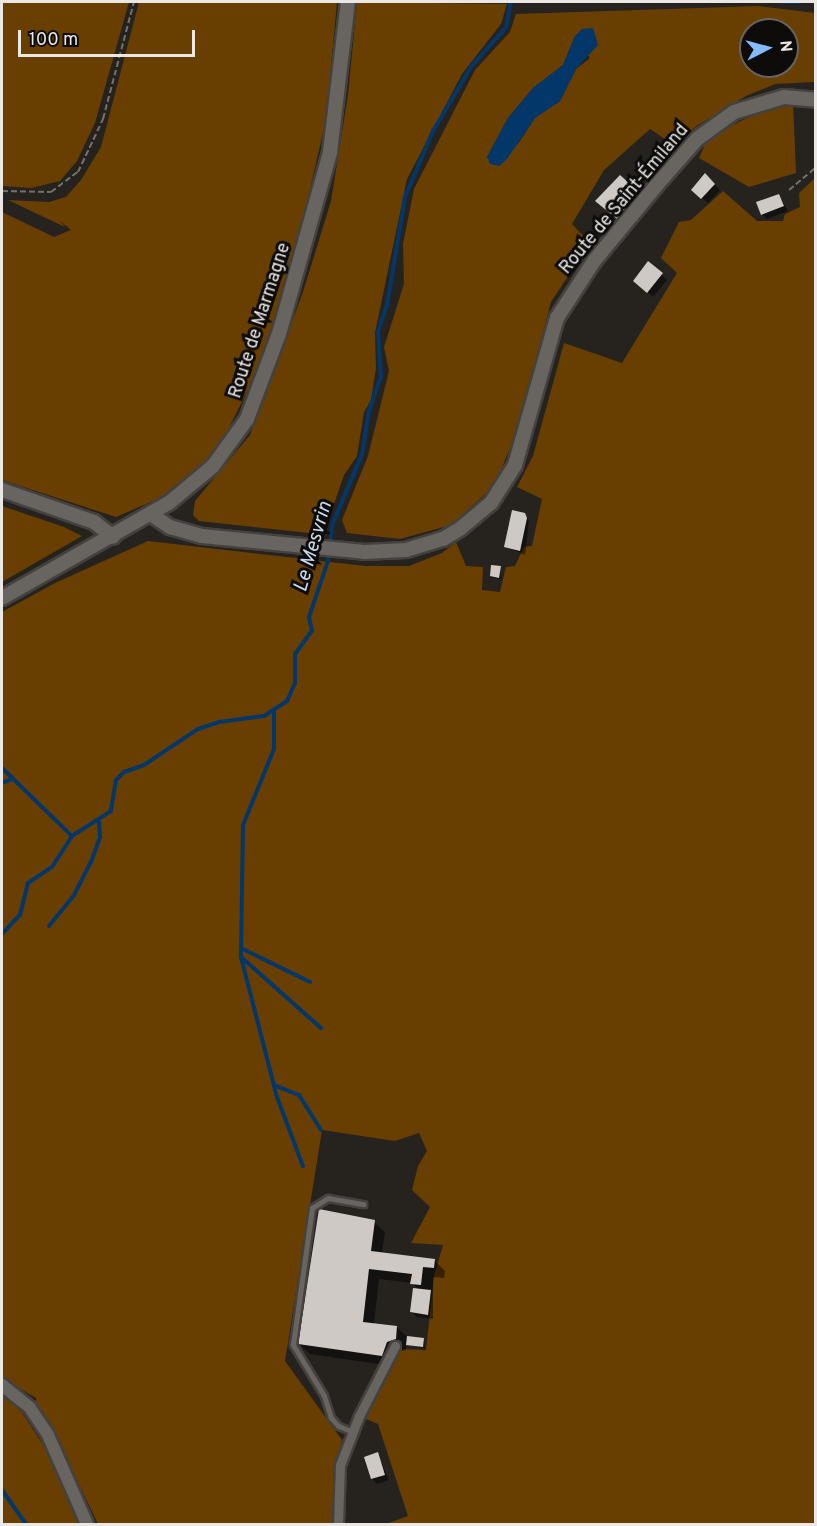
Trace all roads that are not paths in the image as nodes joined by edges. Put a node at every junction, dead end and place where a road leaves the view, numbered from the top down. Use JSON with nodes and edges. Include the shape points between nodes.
{"nodes":[{"id":1,"x":348,"y":2,"type":"edge"},
{"id":2,"x":816,"y":100,"type":"edge"},
{"id":3,"x":2,"y":490,"type":"edge"},
{"id":4,"x":152,"y":515,"type":"junction"},
{"id":5,"x":113,"y":537,"type":"junction"},
{"id":6,"x":2,"y":598,"type":"edge"},
{"id":7,"x":363,"y":1204,"type":"dead end"},
{"id":8,"x":395,"y":1346,"type":"dead end"},
{"id":9,"x":2,"y":1385,"type":"edge"},
{"id":10,"x":352,"y":1432,"type":"junction"},
{"id":11,"x":87,"y":1524,"type":"edge"},
{"id":12,"x":338,"y":1524,"type":"edge"}],
"edges":[{"from":1,"to":4,"type":"main road","name":"Route de Marmagne","via":[[330,152],[310,231],[261,384],[247,419],[213,466]]},
{"from":2,"to":4,"type":"main road","name":"Route de Saint-Émiland","via":[[784,98],[759,102],[716,123],[655,187],[594,261],[557,318],[515,465],[491,503],[461,528],[423,545],[364,552],[202,536],[170,527]]},
{"from":3,"to":5,"type":"main road","via":[[94,522]]},
{"from":4,"to":5,"type":"main road","name":"Route de Marmagne"},
{"from":5,"to":6,"type":"main road","name":"Route de Marmagne"},
{"from":7,"to":10,"type":"lane","via":[[328,1198],[312,1208],[293,1345],[324,1396],[331,1418]]},
{"from":8,"to":10,"type":"street"},
{"from":9,"to":11,"type":"street","via":[[30,1408],[48,1435]]},
{"from":10,"to":12,"type":"street","via":[[340,1465]]}]}
